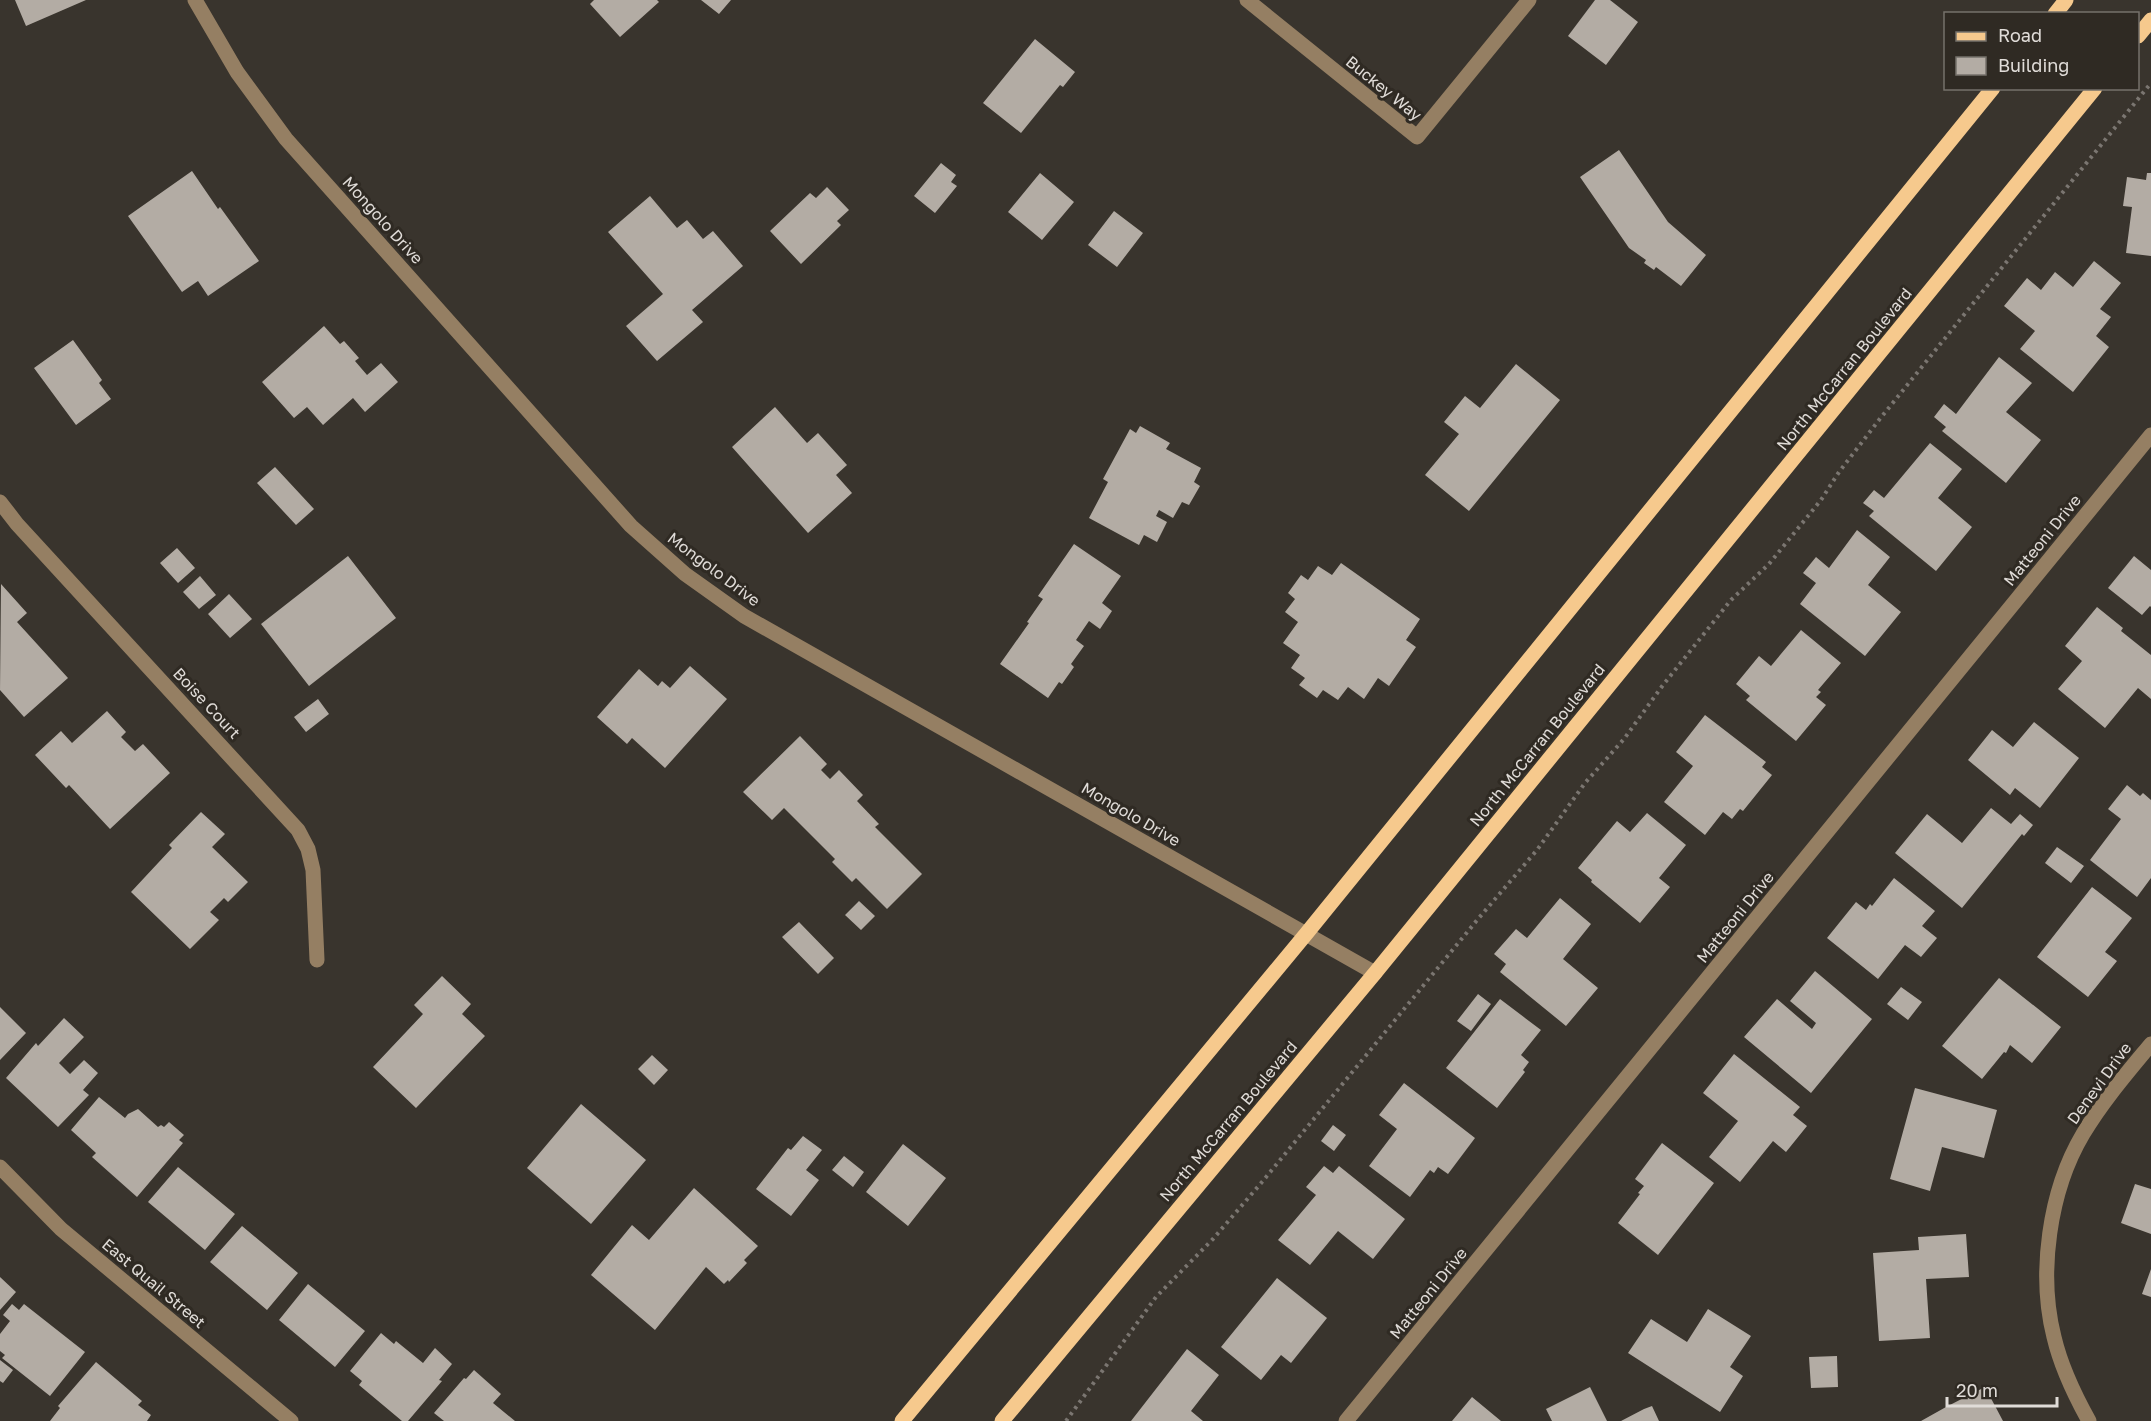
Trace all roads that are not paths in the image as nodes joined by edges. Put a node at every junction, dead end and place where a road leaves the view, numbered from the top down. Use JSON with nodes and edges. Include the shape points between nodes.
{"nodes":[{"id":1,"x":195,"y":0,"type":"edge"},
{"id":2,"x":1247,"y":0,"type":"edge"},
{"id":3,"x":1528,"y":0,"type":"edge"},
{"id":4,"x":2066,"y":0,"type":"edge"},
{"id":5,"x":2057,"y":12,"type":"edge"},
{"id":6,"x":2151,"y":20,"type":"edge"},
{"id":7,"x":2139,"y":35,"type":"edge"},
{"id":8,"x":1992,"y":90,"type":"edge"},
{"id":9,"x":2093,"y":90,"type":"edge"},
{"id":10,"x":2151,"y":435,"type":"edge"},
{"id":11,"x":0,"y":502,"type":"edge"},
{"id":12,"x":1306,"y":934,"type":"junction"},
{"id":13,"x":317,"y":960,"type":"dead end"},
{"id":14,"x":1375,"y":972,"type":"junction"},
{"id":15,"x":2151,"y":1044,"type":"edge"},
{"id":16,"x":0,"y":1167,"type":"edge"},
{"id":17,"x":291,"y":1421,"type":"edge"},
{"id":18,"x":902,"y":1421,"type":"edge"},
{"id":19,"x":1002,"y":1421,"type":"edge"},
{"id":20,"x":1347,"y":1421,"type":"edge"},
{"id":21,"x":2089,"y":1421,"type":"edge"}],
"edges":[{"from":1,"to":12,"type":"street","name":"Mongolo Drive","via":[[237,72],[286,140],[631,526],[685,574],[744,616]]},
{"from":2,"to":3,"type":"street","name":"Buckey Way","via":[[1417,138]]},
{"from":4,"to":5,"type":"main road"},
{"from":6,"to":7,"type":"main road"},
{"from":8,"to":12,"type":"main road"},
{"from":9,"to":14,"type":"main road","name":"North McCarran Boulevard"},
{"from":10,"to":20,"type":"street","name":"Matteoni Drive"},
{"from":11,"to":13,"type":"street","name":"Boise Court","via":[[298,830],[313,870]]},
{"from":12,"to":14,"type":"street","name":"Mongolo Drive"},
{"from":12,"to":18,"type":"main road"},
{"from":14,"to":19,"type":"main road","name":"North McCarran Boulevard"},
{"from":15,"to":21,"type":"street","name":"Denevi Drive","via":[[2082,1136],[2062,1180],[2049,1232],[2047,1285],[2053,1336],[2070,1386]]},
{"from":16,"to":17,"type":"street","name":"East Quail Street","via":[[61,1229]]}]}
